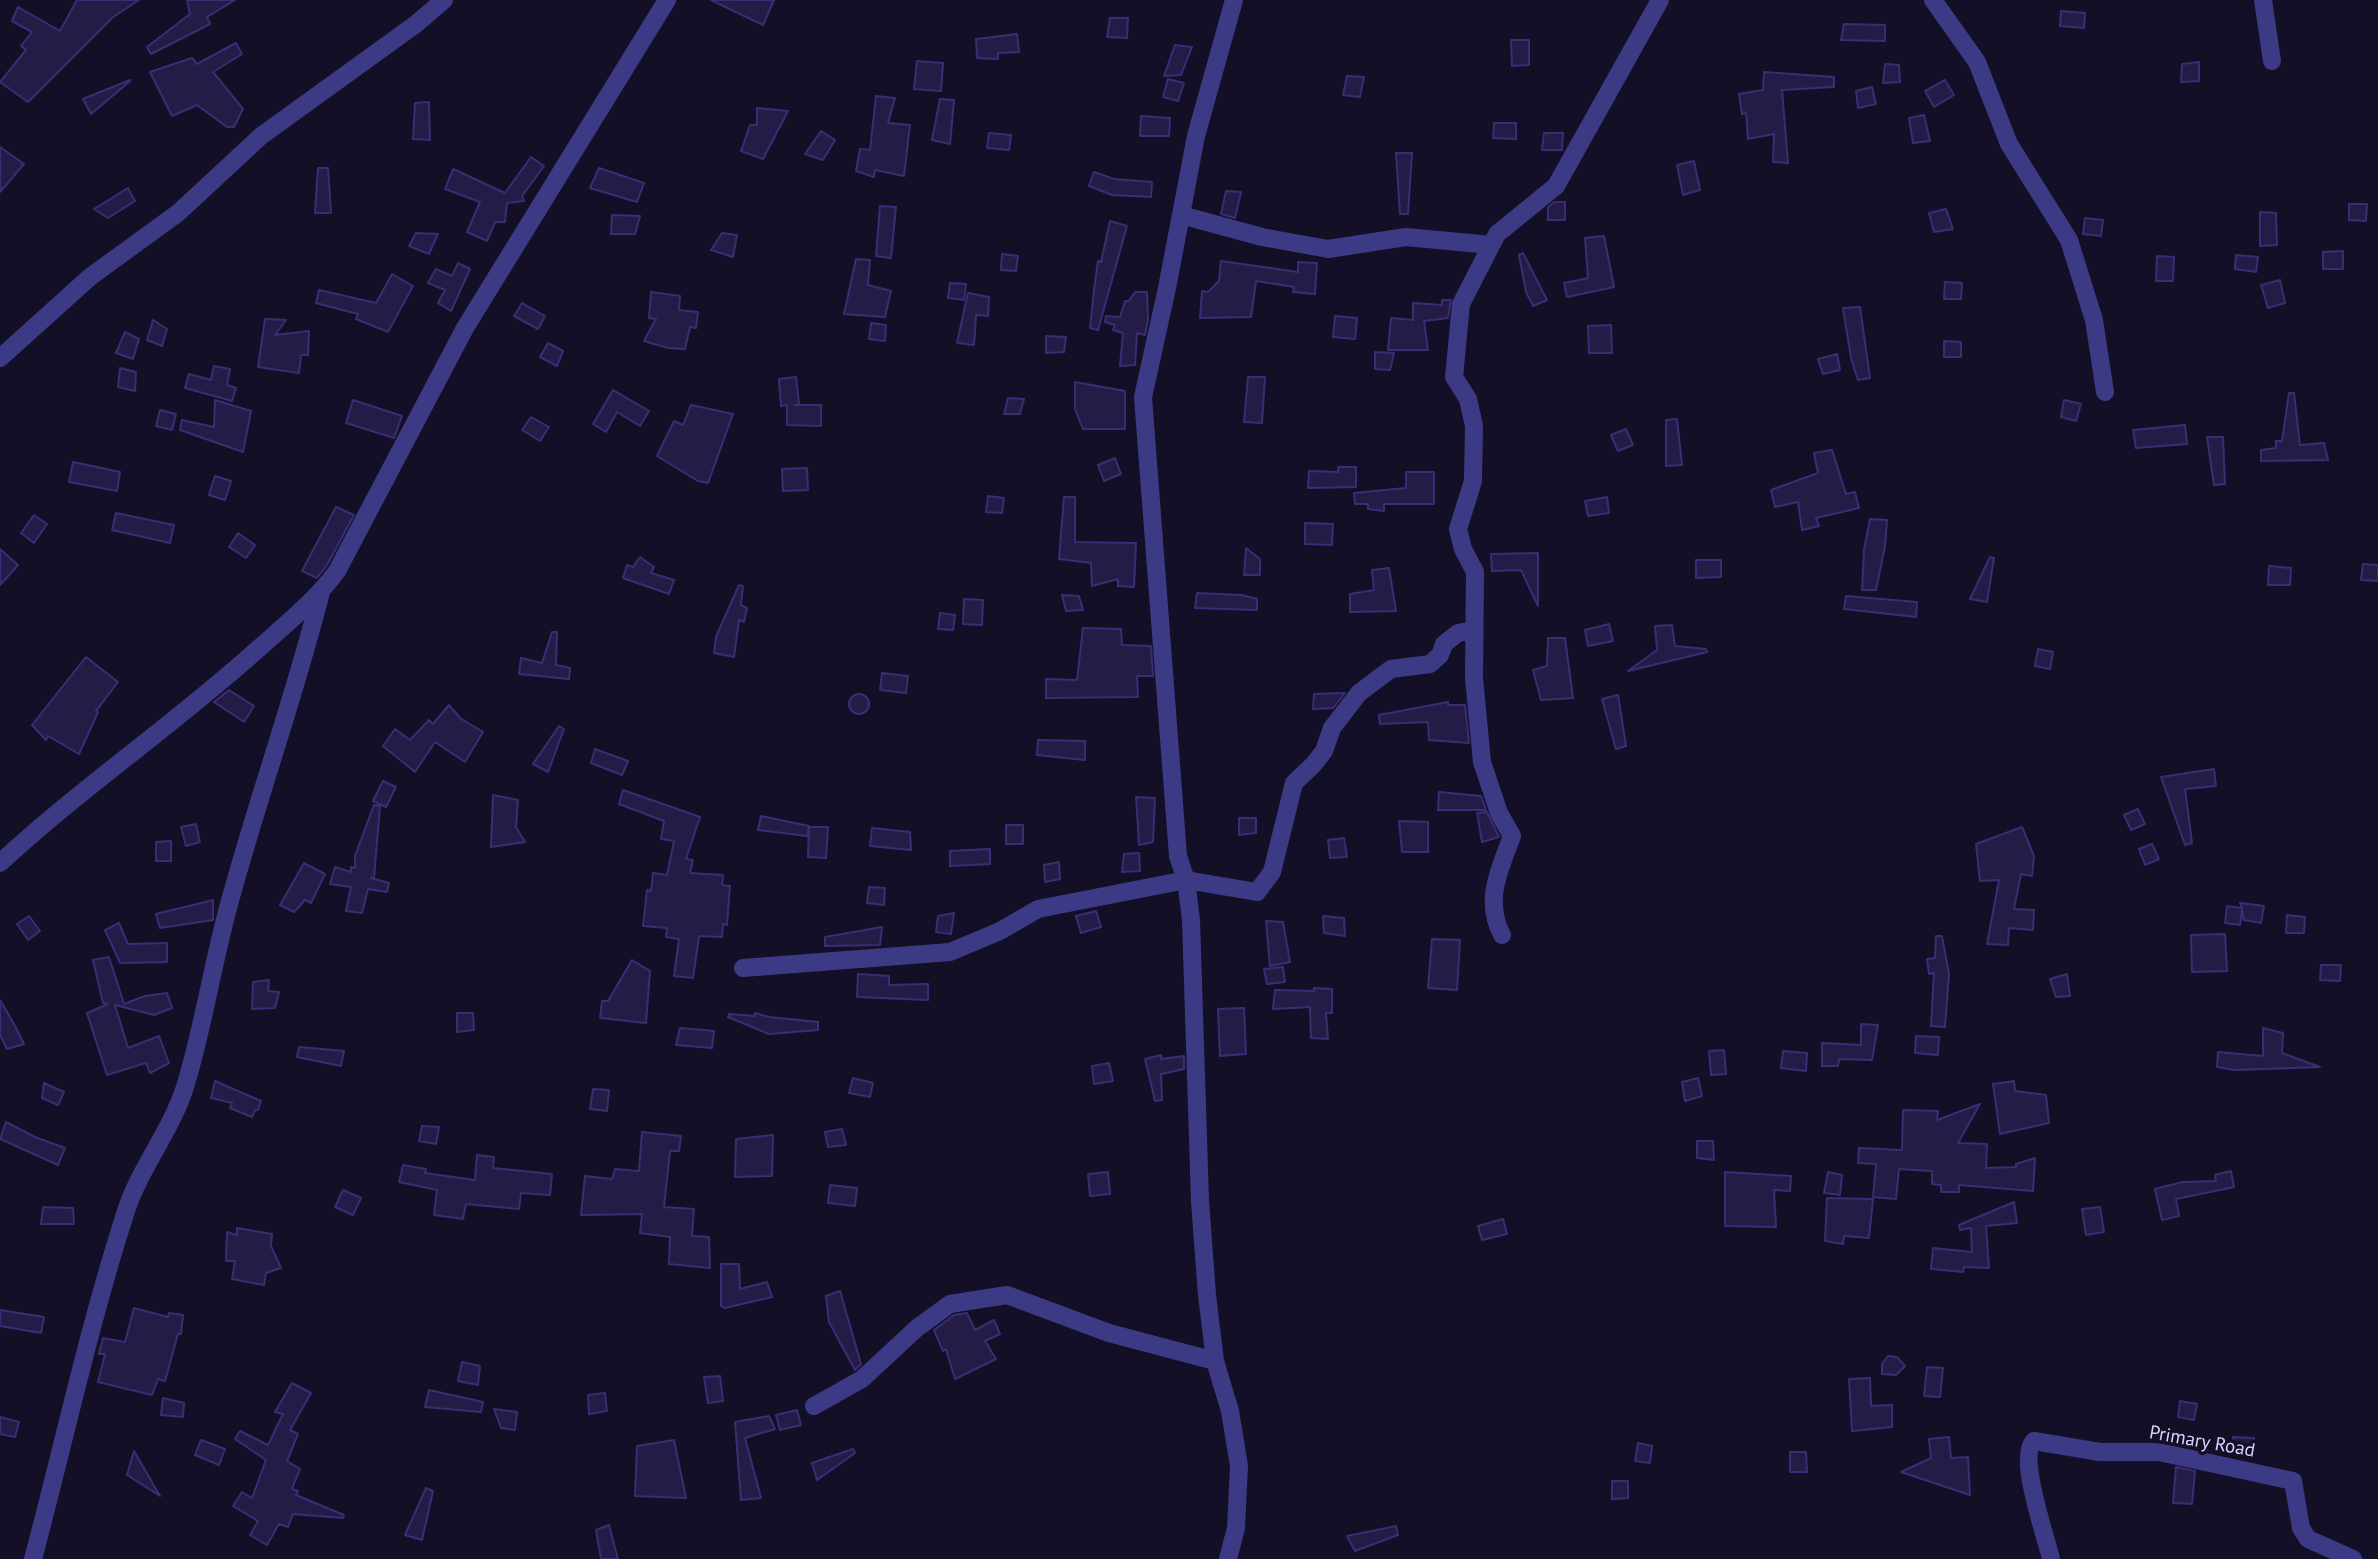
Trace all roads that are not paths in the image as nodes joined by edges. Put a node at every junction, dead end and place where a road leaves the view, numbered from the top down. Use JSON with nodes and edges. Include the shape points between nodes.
{"nodes":[{"id":1,"x":444,"y":0,"type":"edge"},
{"id":2,"x":667,"y":0,"type":"edge"},
{"id":3,"x":1234,"y":0,"type":"edge"},
{"id":4,"x":1660,"y":0,"type":"edge"},
{"id":5,"x":1933,"y":0,"type":"edge"},
{"id":6,"x":2263,"y":0,"type":"edge"},
{"id":7,"x":2272,"y":61,"type":"dead end"},
{"id":8,"x":1181,"y":215,"type":"junction"},
{"id":9,"x":1491,"y":245,"type":"junction"},
{"id":10,"x":0,"y":358,"type":"edge"},
{"id":11,"x":2105,"y":392,"type":"dead end"},
{"id":12,"x":321,"y":592,"type":"junction"},
{"id":13,"x":1474,"y":630,"type":"junction"},
{"id":14,"x":0,"y":863,"type":"edge"},
{"id":15,"x":1186,"y":880,"type":"junction"},
{"id":16,"x":1502,"y":935,"type":"dead end"},
{"id":17,"x":743,"y":968,"type":"dead end"},
{"id":18,"x":1215,"y":1362,"type":"junction"},
{"id":19,"x":814,"y":1406,"type":"dead end"},
{"id":20,"x":33,"y":1559,"type":"edge"},
{"id":21,"x":1228,"y":1559,"type":"edge"},
{"id":22,"x":2051,"y":1559,"type":"edge"},
{"id":23,"x":2353,"y":1559,"type":"edge"}],
"edges":[{"from":1,"to":10,"type":"street","via":[[261,136],[178,212],[90,277]]},
{"from":2,"to":12,"type":"street","via":[[466,328],[337,571]]},
{"from":3,"to":8,"type":"street","via":[[1196,136]]},
{"from":4,"to":9,"type":"street","via":[[1556,186],[1497,234]]},
{"from":5,"to":11,"type":"street","via":[[1978,62],[2009,144],[2069,240],[2094,320]]},
{"from":6,"to":7,"type":"street"},
{"from":8,"to":9,"type":"street","via":[[1328,249],[1406,237]]},
{"from":8,"to":15,"type":"street","via":[[1143,397],[1175,831]]},
{"from":9,"to":13,"type":"street","via":[[1461,304],[1455,352],[1454,377],[1468,399],[1474,426],[1473,481],[1458,529],[1475,572]]},
{"from":12,"to":14,"type":"street","via":[[219,684],[50,817]]},
{"from":12,"to":20,"type":"street","via":[[230,900],[185,1088],[127,1207]]},
{"from":13,"to":15,"type":"street","via":[[1458,633],[1430,664],[1391,669],[1359,693],[1332,728],[1324,751],[1294,783],[1272,872],[1256,891]]},
{"from":13,"to":16,"type":"street","via":[[1482,762],[1512,836],[1491,904]]},
{"from":15,"to":17,"type":"street","via":[[1038,909],[950,952]]},
{"from":15,"to":18,"type":"street","via":[[1200,1201]]},
{"from":18,"to":19,"type":"street","via":[[1109,1333],[1007,1295],[950,1304],[862,1379]]},
{"from":18,"to":21,"type":"street","via":[[1230,1411],[1239,1466],[1236,1528]]},
{"from":22,"to":23,"type":"street","name":"Primary Road","via":[[2028,1464],[2028,1448],[2034,1441],[2101,1452],[2159,1452],[2293,1481],[2301,1528],[2308,1539]]}]}
